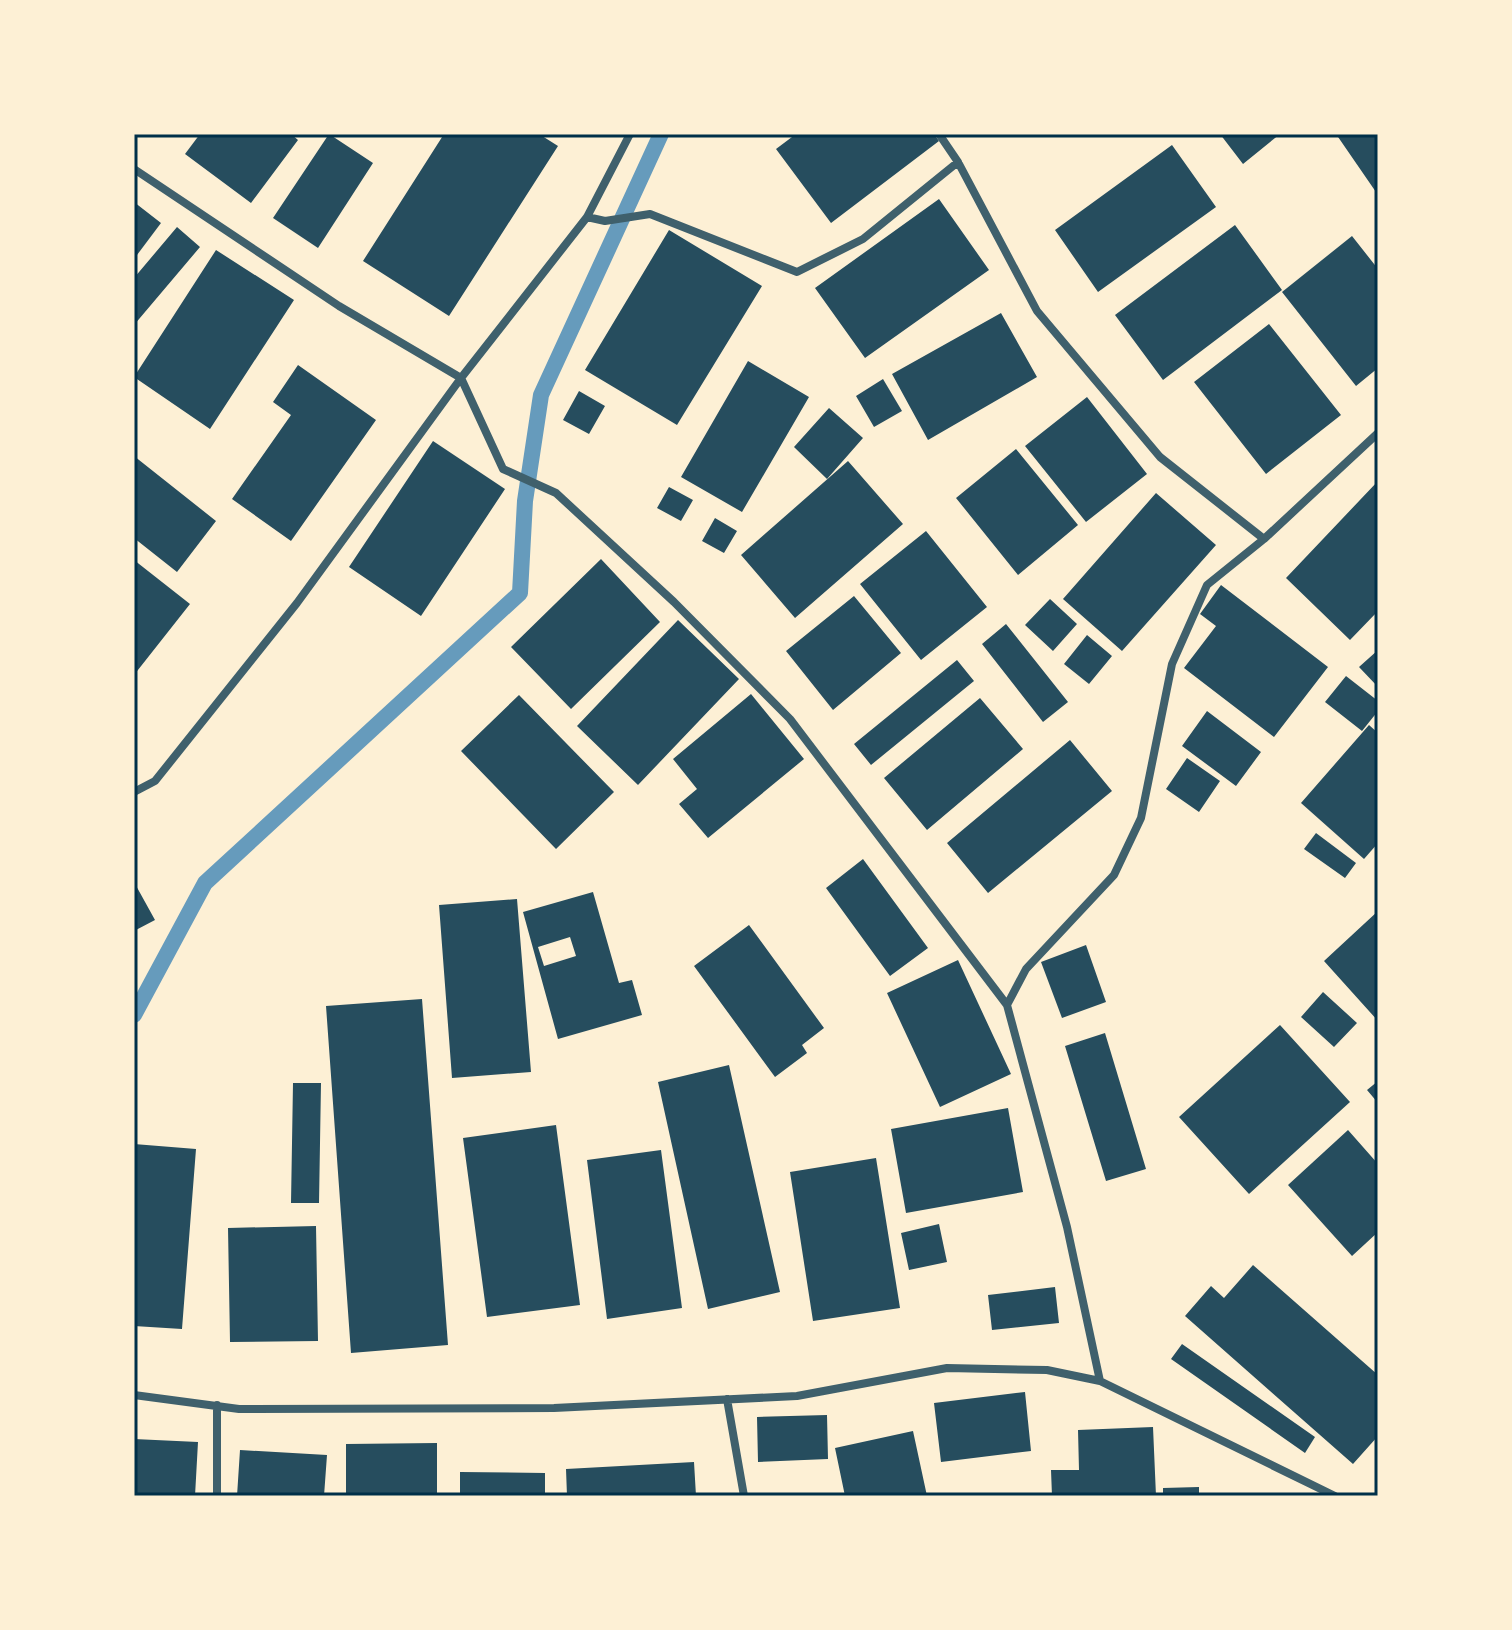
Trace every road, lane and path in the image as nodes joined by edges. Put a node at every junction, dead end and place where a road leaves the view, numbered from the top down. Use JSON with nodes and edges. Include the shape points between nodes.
{"nodes":[{"id":1,"x":630,"y":134,"type":"edge"},
{"id":2,"x":939,"y":134,"type":"edge"},
{"id":3,"x":958,"y":162,"type":"junction"},
{"id":4,"x":134,"y":169,"type":"edge"},
{"id":5,"x":587,"y":217,"type":"junction"},
{"id":6,"x":461,"y":378,"type":"junction"},
{"id":7,"x":1378,"y":433,"type":"edge"},
{"id":8,"x":1264,"y":539,"type":"junction"},
{"id":9,"x":134,"y":792,"type":"edge"},
{"id":10,"x":1007,"y":1005,"type":"junction"},
{"id":11,"x":1100,"y":1381,"type":"junction"},
{"id":12,"x":134,"y":1395,"type":"edge"},
{"id":13,"x":727,"y":1399,"type":"junction"},
{"id":14,"x":217,"y":1405,"type":"junction"},
{"id":15,"x":217,"y":1496,"type":"edge"},
{"id":16,"x":744,"y":1496,"type":"edge"},
{"id":17,"x":1335,"y":1496,"type":"edge"}],
"edges":[{"from":1,"to":5,"type":"street"},
{"from":2,"to":3,"type":"street"},
{"from":3,"to":5,"type":"street","via":[[863,239],[797,272],[650,214],[605,221]]},
{"from":3,"to":8,"type":"street","via":[[1037,311],[1160,457]]},
{"from":4,"to":6,"type":"street","via":[[339,306]]},
{"from":5,"to":6,"type":"street"},
{"from":6,"to":9,"type":"street","via":[[297,603],[155,781]]},
{"from":6,"to":10,"type":"street","via":[[503,469],[556,493],[790,719]]},
{"from":7,"to":8,"type":"street"},
{"from":8,"to":10,"type":"street","via":[[1207,585],[1195,611],[1172,664],[1141,818],[1114,875],[1026,969]]},
{"from":10,"to":11,"type":"street","via":[[1067,1227]]},
{"from":11,"to":13,"type":"street","via":[[1047,1370],[947,1368],[797,1396]]},
{"from":11,"to":17,"type":"street"},
{"from":12,"to":14,"type":"street"},
{"from":13,"to":14,"type":"street","via":[[554,1408]]},
{"from":13,"to":16,"type":"street"},
{"from":14,"to":15,"type":"street"}]}
